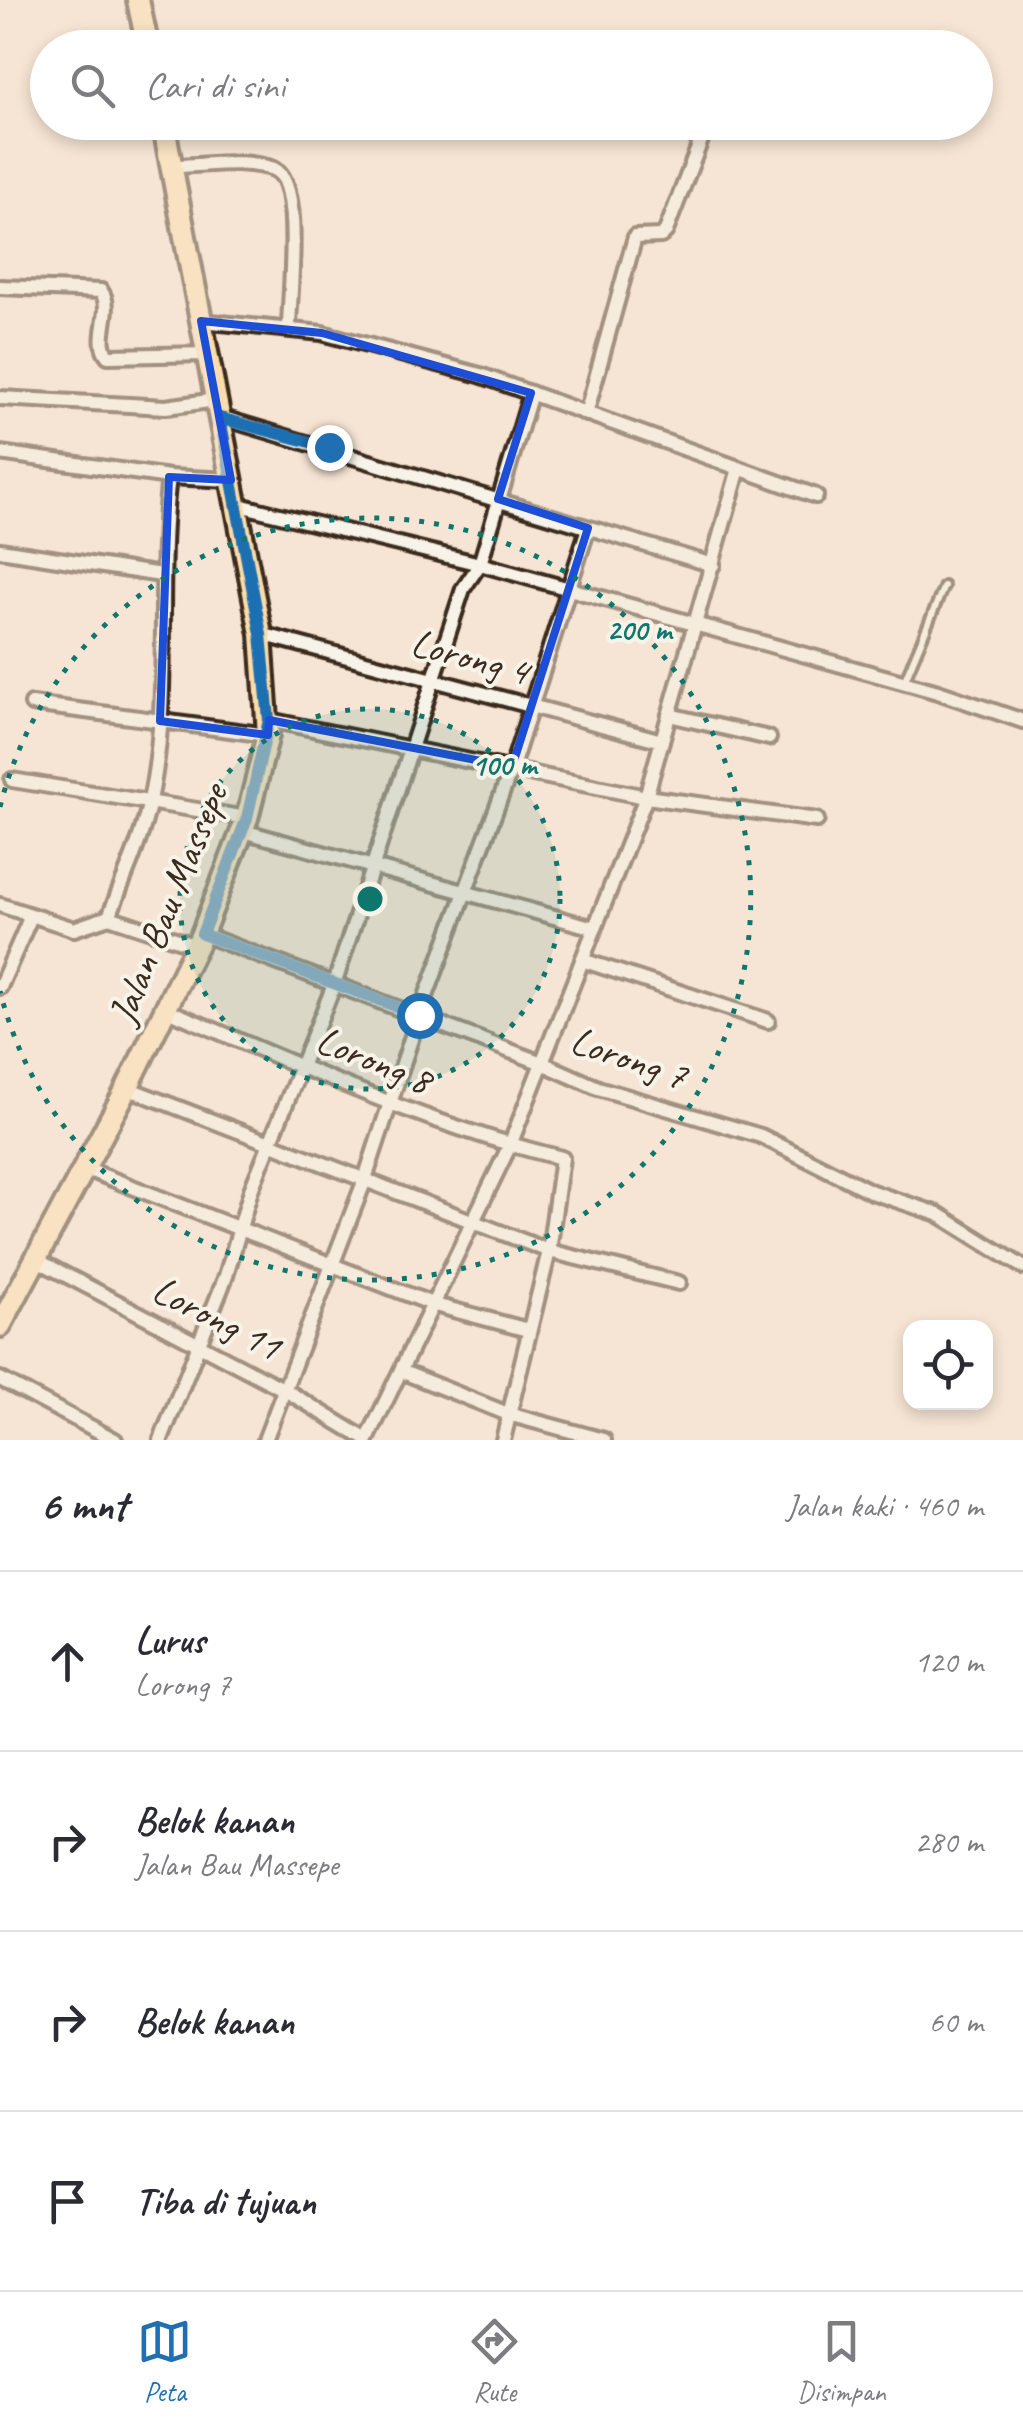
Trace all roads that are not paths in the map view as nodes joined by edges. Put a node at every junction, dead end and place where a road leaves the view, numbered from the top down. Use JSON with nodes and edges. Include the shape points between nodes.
{"nodes":[{"id":1,"x":138,"y":0,"type":"edge"},
{"id":2,"x":144,"y":30,"type":"edge"},
{"id":3,"x":167,"y":140,"type":"edge"},
{"id":4,"x":701,"y":140,"type":"edge"},
{"id":5,"x":172,"y":166,"type":"junction"},
{"id":6,"x":0,"y":287,"type":"edge"},
{"id":7,"x":200,"y":321,"type":"junction"},
{"id":8,"x":289,"y":328,"type":"junction"},
{"id":9,"x":208,"y":354,"type":"junction"},
{"id":10,"x":531,"y":394,"type":"junction"},
{"id":11,"x":0,"y":398,"type":"edge"},
{"id":12,"x":218,"y":409,"type":"junction"},
{"id":13,"x":586,"y":414,"type":"junction"},
{"id":14,"x":0,"y":453,"type":"edge"},
{"id":15,"x":738,"y":472,"type":"junction"},
{"id":16,"x":169,"y":477,"type":"junction"},
{"id":17,"x":231,"y":480,"type":"junction"},
{"id":18,"x":816,"y":496,"type":"dead end"},
{"id":19,"x":498,"y":499,"type":"junction"},
{"id":20,"x":235,"y":504,"type":"junction"},
{"id":21,"x":588,"y":528,"type":"junction"},
{"id":22,"x":0,"y":550,"type":"edge"},
{"id":23,"x":480,"y":564,"type":"junction"},
{"id":24,"x":713,"y":564,"type":"junction"},
{"id":25,"x":161,"y":575,"type":"junction"},
{"id":26,"x":944,"y":586,"type":"dead end"},
{"id":27,"x":567,"y":592,"type":"junction"},
{"id":28,"x":696,"y":626,"type":"junction"},
{"id":29,"x":261,"y":634,"type":"junction"},
{"id":30,"x":434,"y":680,"type":"junction"},
{"id":31,"x":903,"y":683,"type":"junction"},
{"id":32,"x":32,"y":704,"type":"dead end"},
{"id":33,"x":532,"y":707,"type":"junction"},
{"id":34,"x":670,"y":715,"type":"junction"},
{"id":35,"x":1023,"y":720,"type":"edge"},
{"id":36,"x":160,"y":721,"type":"junction"},
{"id":37,"x":268,"y":728,"type":"junction"},
{"id":38,"x":769,"y":738,"type":"dead end"},
{"id":39,"x":662,"y":741,"type":"junction"},
{"id":40,"x":413,"y":748,"type":"junction"},
{"id":41,"x":512,"y":767,"type":"junction"},
{"id":42,"x":12,"y":780,"type":"dead end"},
{"id":43,"x":646,"y":797,"type":"junction"},
{"id":44,"x":150,"y":802,"type":"junction"},
{"id":45,"x":817,"y":820,"type":"dead end"},
{"id":46,"x":245,"y":824,"type":"junction"},
{"id":47,"x":376,"y":865,"type":"junction"},
{"id":48,"x":467,"y":892,"type":"junction"},
{"id":49,"x":0,"y":906,"type":"edge"},
{"id":50,"x":32,"y":916,"type":"junction"},
{"id":51,"x":110,"y":917,"type":"junction"},
{"id":52,"x":594,"y":928,"type":"junction"},
{"id":53,"x":199,"y":940,"type":"junction"},
{"id":54,"x":582,"y":960,"type":"junction"},
{"id":55,"x":334,"y":986,"type":"junction"},
{"id":56,"x":0,"y":988,"type":"edge"},
{"id":57,"x":167,"y":1010,"type":"junction"},
{"id":58,"x":419,"y":1015,"type":"junction"},
{"id":59,"x":768,"y":1021,"type":"dead end"},
{"id":60,"x":542,"y":1062,"type":"junction"},
{"id":61,"x":301,"y":1066,"type":"junction"},
{"id":62,"x":127,"y":1088,"type":"junction"},
{"id":63,"x":390,"y":1104,"type":"junction"},
{"id":64,"x":270,"y":1140,"type":"junction"},
{"id":65,"x":510,"y":1145,"type":"junction"},
{"id":66,"x":81,"y":1168,"type":"junction"},
{"id":67,"x":364,"y":1182,"type":"junction"},
{"id":68,"x":472,"y":1224,"type":"junction"},
{"id":69,"x":241,"y":1227,"type":"junction"},
{"id":70,"x":549,"y":1251,"type":"junction"},
{"id":71,"x":35,"y":1259,"type":"junction"},
{"id":72,"x":329,"y":1266,"type":"junction"},
{"id":73,"x":1023,"y":1266,"type":"edge"},
{"id":74,"x":679,"y":1283,"type":"dead end"},
{"id":75,"x":435,"y":1306,"type":"junction"},
{"id":76,"x":0,"y":1326,"type":"edge"},
{"id":77,"x":528,"y":1330,"type":"junction"},
{"id":78,"x":199,"y":1346,"type":"junction"},
{"id":79,"x":403,"y":1372,"type":"junction"},
{"id":80,"x":0,"y":1379,"type":"edge"},
{"id":81,"x":285,"y":1390,"type":"junction"},
{"id":82,"x":508,"y":1414,"type":"junction"},
{"id":83,"x":115,"y":1440,"type":"edge"},
{"id":84,"x":160,"y":1440,"type":"edge"},
{"id":85,"x":265,"y":1440,"type":"edge"},
{"id":86,"x":367,"y":1440,"type":"edge"},
{"id":87,"x":503,"y":1440,"type":"edge"},
{"id":88,"x":604,"y":1440,"type":"edge"}],
"edges":[{"from":1,"to":2,"type":"main road"},
{"from":3,"to":5,"type":"main road","name":"Jalan Bau Massepe"},
{"from":4,"to":13,"type":"street","via":[[666,231],[634,238]]},
{"from":5,"to":7,"type":"main road","name":"Jalan Bau Massepe"},
{"from":5,"to":8,"type":"street","via":[[279,170],[292,193]]},
{"from":6,"to":9,"type":"street","via":[[101,291],[108,356]]},
{"from":7,"to":8,"type":"street"},
{"from":7,"to":9,"type":"main road","name":"Jalan Bau Massepe"},
{"from":8,"to":10,"type":"street"},
{"from":9,"to":12,"type":"main road","name":"Jalan Bau Massepe"},
{"from":10,"to":13,"type":"street"},
{"from":10,"to":19,"type":"street"},
{"from":11,"to":12,"type":"street"},
{"from":12,"to":17,"type":"main road","name":"Jalan Bau Massepe"},
{"from":12,"to":19,"type":"street"},
{"from":13,"to":15,"type":"street"},
{"from":14,"to":16,"type":"street"},
{"from":15,"to":18,"type":"street"},
{"from":15,"to":24,"type":"street"},
{"from":16,"to":17,"type":"street"},
{"from":16,"to":25,"type":"street"},
{"from":17,"to":20,"type":"main road","name":"Jalan Bau Massepe"},
{"from":19,"to":21,"type":"street"},
{"from":19,"to":23,"type":"street"},
{"from":20,"to":23,"type":"street"},
{"from":20,"to":29,"type":"main road","name":"Jalan Bau Massepe"},
{"from":21,"to":24,"type":"street"},
{"from":21,"to":27,"type":"street"},
{"from":22,"to":25,"type":"street"},
{"from":23,"to":27,"type":"street"},
{"from":23,"to":30,"type":"street","via":[[466,583]]},
{"from":24,"to":28,"type":"street"},
{"from":25,"to":36,"type":"street"},
{"from":26,"to":31,"type":"lane"},
{"from":27,"to":28,"type":"street"},
{"from":27,"to":33,"type":"street"},
{"from":28,"to":31,"type":"street"},
{"from":28,"to":34,"type":"street"},
{"from":29,"to":30,"type":"street","name":"Lorong 4"},
{"from":29,"to":37,"type":"main road","name":"Jalan Bau Massepe"},
{"from":30,"to":33,"type":"street","name":"Lorong 4"},
{"from":30,"to":40,"type":"street"},
{"from":31,"to":35,"type":"street"},
{"from":32,"to":36,"type":"street"},
{"from":33,"to":39,"type":"street","name":"Lorong 4"},
{"from":33,"to":41,"type":"street"},
{"from":34,"to":38,"type":"street"},
{"from":34,"to":39,"type":"street"},
{"from":36,"to":37,"type":"street"},
{"from":36,"to":44,"type":"street"},
{"from":37,"to":40,"type":"street"},
{"from":37,"to":46,"type":"main road","name":"Jalan Bau Massepe"},
{"from":39,"to":43,"type":"street"},
{"from":40,"to":41,"type":"street"},
{"from":40,"to":47,"type":"street"},
{"from":41,"to":43,"type":"street"},
{"from":41,"to":48,"type":"street"},
{"from":42,"to":44,"type":"street"},
{"from":43,"to":45,"type":"street"},
{"from":43,"to":52,"type":"street"},
{"from":44,"to":46,"type":"street"},
{"from":44,"to":51,"type":"street"},
{"from":46,"to":47,"type":"street"},
{"from":46,"to":53,"type":"main road","name":"Jalan Bau Massepe"},
{"from":47,"to":48,"type":"street"},
{"from":47,"to":55,"type":"street"},
{"from":48,"to":52,"type":"street"},
{"from":48,"to":58,"type":"street"},
{"from":49,"to":50,"type":"street"},
{"from":50,"to":51,"type":"street","via":[[80,929]]},
{"from":50,"to":56,"type":"street"},
{"from":51,"to":53,"type":"street","name":"Lorong 7"},
{"from":52,"to":54,"type":"street"},
{"from":53,"to":55,"type":"street","name":"Lorong 7"},
{"from":53,"to":57,"type":"main road","name":"Jalan Bau Massepe"},
{"from":54,"to":59,"type":"street"},
{"from":54,"to":60,"type":"street"},
{"from":55,"to":58,"type":"street","name":"Lorong 7"},
{"from":55,"to":61,"type":"street"},
{"from":57,"to":61,"type":"street","name":"Lorong 8"},
{"from":57,"to":62,"type":"main road","name":"Jalan Bau Massepe"},
{"from":58,"to":60,"type":"street","name":"Lorong 7"},
{"from":58,"to":63,"type":"street"},
{"from":60,"to":65,"type":"street"},
{"from":60,"to":73,"type":"street","name":"Lorong 7","via":[[598,1088],[761,1136],[872,1192],[938,1214]]},
{"from":61,"to":63,"type":"street","name":"Lorong 8"},
{"from":61,"to":64,"type":"street"},
{"from":62,"to":64,"type":"street"},
{"from":62,"to":66,"type":"main road","name":"Jalan Bau Massepe"},
{"from":63,"to":65,"type":"street","name":"Lorong 8"},
{"from":63,"to":67,"type":"street"},
{"from":64,"to":67,"type":"street"},
{"from":64,"to":69,"type":"street"},
{"from":65,"to":68,"type":"street"},
{"from":65,"to":70,"type":"street","name":"Lorong 8","via":[[562,1158]]},
{"from":66,"to":69,"type":"street"},
{"from":66,"to":71,"type":"main road","name":"Jalan Bau Massepe"},
{"from":67,"to":68,"type":"street"},
{"from":67,"to":72,"type":"street"},
{"from":68,"to":70,"type":"street"},
{"from":68,"to":75,"type":"street"},
{"from":69,"to":72,"type":"street"},
{"from":69,"to":78,"type":"street"},
{"from":70,"to":74,"type":"street"},
{"from":70,"to":77,"type":"street"},
{"from":71,"to":76,"type":"main road","name":"Jalan Bau Massepe"},
{"from":71,"to":78,"type":"street","name":"Lorong 11"},
{"from":72,"to":75,"type":"street"},
{"from":72,"to":81,"type":"street"},
{"from":75,"to":77,"type":"street"},
{"from":75,"to":79,"type":"street"},
{"from":77,"to":82,"type":"street"},
{"from":78,"to":81,"type":"street","name":"Lorong 11"},
{"from":78,"to":84,"type":"street"},
{"from":79,"to":82,"type":"street"},
{"from":79,"to":86,"type":"street"},
{"from":80,"to":83,"type":"street"},
{"from":81,"to":85,"type":"street"},
{"from":81,"to":86,"type":"street","name":"Lorong 11"},
{"from":82,"to":87,"type":"street"},
{"from":82,"to":88,"type":"street"}]}
